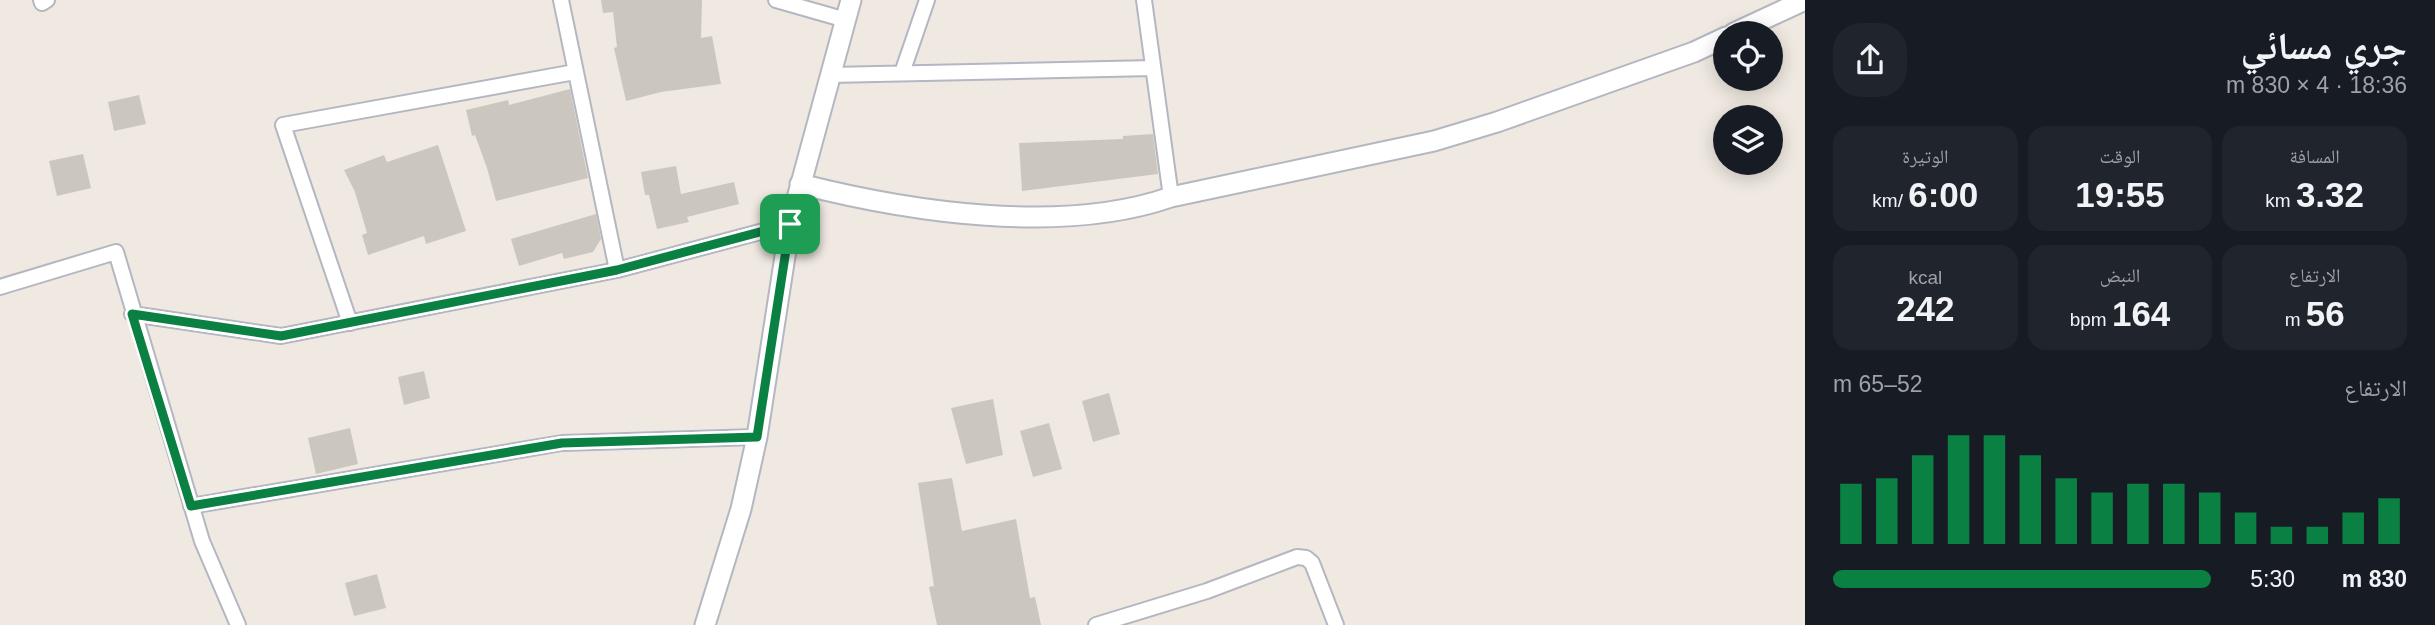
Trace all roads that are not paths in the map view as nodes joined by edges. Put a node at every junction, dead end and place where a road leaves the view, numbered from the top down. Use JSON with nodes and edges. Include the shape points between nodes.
{"nodes":[{"id":1,"x":41,"y":0,"type":"edge"},
{"id":2,"x":47,"y":0,"type":"edge"},
{"id":3,"x":561,"y":0,"type":"edge"},
{"id":4,"x":776,"y":0,"type":"edge"},
{"id":5,"x":851,"y":0,"type":"edge"},
{"id":6,"x":927,"y":0,"type":"edge"},
{"id":7,"x":1144,"y":0,"type":"edge"},
{"id":8,"x":1805,"y":0,"type":"edge"},
{"id":9,"x":846,"y":20,"type":"junction"},
{"id":10,"x":1760,"y":21,"type":"edge"},
{"id":11,"x":1713,"y":42,"type":"edge"},
{"id":12,"x":1153,"y":68,"type":"junction"},
{"id":13,"x":575,"y":72,"type":"junction"},
{"id":14,"x":902,"y":73,"type":"junction"},
{"id":15,"x":830,"y":75,"type":"junction"},
{"id":16,"x":800,"y":184,"type":"junction"},
{"id":17,"x":1171,"y":197,"type":"junction"},
{"id":18,"x":790,"y":224,"type":"junction"},
{"id":19,"x":617,"y":270,"type":"junction"},
{"id":20,"x":0,"y":287,"type":"edge"},
{"id":21,"x":132,"y":314,"type":"junction"},
{"id":22,"x":350,"y":323,"type":"junction"},
{"id":23,"x":757,"y":437,"type":"junction"},
{"id":24,"x":191,"y":506,"type":"junction"},
{"id":25,"x":238,"y":625,"type":"edge"},
{"id":26,"x":705,"y":625,"type":"edge"},
{"id":27,"x":1097,"y":625,"type":"edge"},
{"id":28,"x":1336,"y":625,"type":"edge"}],
"edges":[{"from":1,"to":2,"type":"street"},
{"from":3,"to":13,"type":"street"},
{"from":4,"to":9,"type":"street"},
{"from":5,"to":9,"type":"street"},
{"from":6,"to":14,"type":"street"},
{"from":7,"to":12,"type":"street"},
{"from":8,"to":10,"type":"street"},
{"from":9,"to":15,"type":"street"},
{"from":11,"to":17,"type":"street","via":[[1434,141]]},
{"from":12,"to":14,"type":"street"},
{"from":12,"to":17,"type":"street"},
{"from":13,"to":19,"type":"street"},
{"from":13,"to":22,"type":"street","via":[[283,125]]},
{"from":14,"to":15,"type":"street"},
{"from":15,"to":16,"type":"street"},
{"from":16,"to":17,"type":"street","via":[[855,198],[1014,218],[1137,208]]},
{"from":16,"to":18,"type":"street"},
{"from":18,"to":19,"type":"street"},
{"from":18,"to":23,"type":"street"},
{"from":19,"to":22,"type":"street"},
{"from":20,"to":21,"type":"street","via":[[116,252]]},
{"from":21,"to":22,"type":"street","via":[[281,336]]},
{"from":21,"to":24,"type":"street"},
{"from":23,"to":24,"type":"street","via":[[562,443]]},
{"from":23,"to":26,"type":"street","via":[[741,509]]},
{"from":24,"to":25,"type":"street"},
{"from":27,"to":28,"type":"street","via":[[1297,557],[1312,563]]}]}
